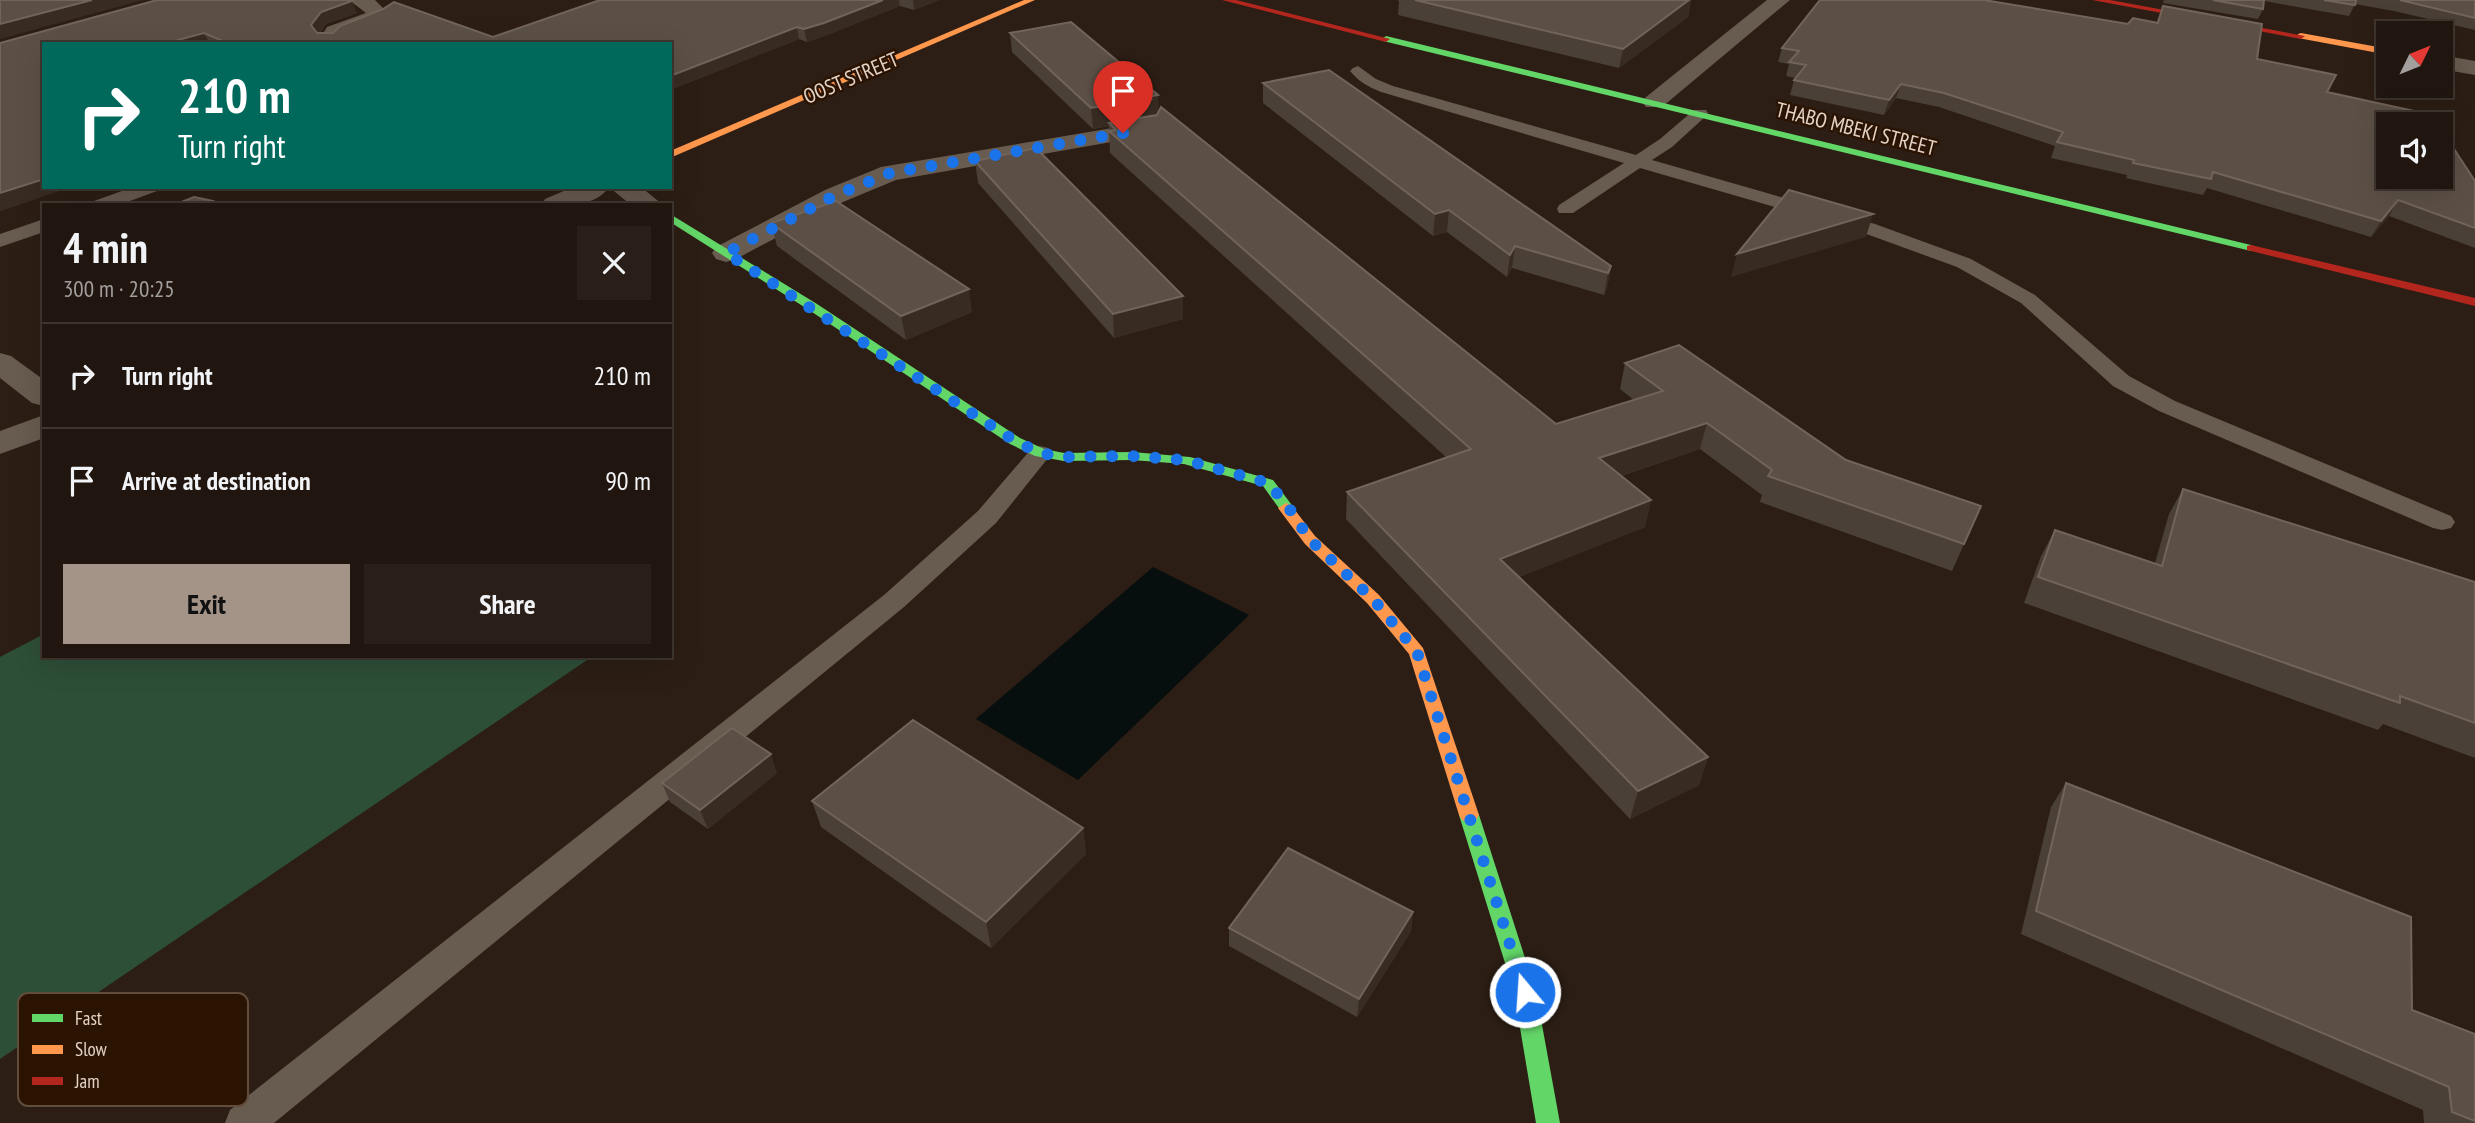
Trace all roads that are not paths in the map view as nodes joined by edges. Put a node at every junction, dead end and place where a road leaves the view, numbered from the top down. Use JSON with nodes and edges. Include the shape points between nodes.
{"nodes":[{"id":1,"x":359,"y":0,"type":"edge"},
{"id":2,"x":1031,"y":0,"type":"edge"},
{"id":3,"x":1226,"y":0,"type":"edge"},
{"id":4,"x":1780,"y":0,"type":"edge"},
{"id":5,"x":2096,"y":0,"type":"edge"},
{"id":6,"x":330,"y":37,"type":"edge"},
{"id":7,"x":2376,"y":50,"type":"edge"},
{"id":8,"x":2454,"y":64,"type":"edge"},
{"id":9,"x":2475,"y":68,"type":"edge"},
{"id":10,"x":1358,"y":71,"type":"dead end"},
{"id":11,"x":1654,"y":102,"type":"junction"},
{"id":12,"x":1700,"y":113,"type":"junction"},
{"id":13,"x":1148,"y":129,"type":"edge"},
{"id":14,"x":672,"y":154,"type":"edge"},
{"id":15,"x":1636,"y":162,"type":"junction"},
{"id":16,"x":145,"y":189,"type":"edge"},
{"id":17,"x":591,"y":189,"type":"edge"},
{"id":18,"x":625,"y":189,"type":"edge"},
{"id":19,"x":107,"y":203,"type":"edge"},
{"id":20,"x":560,"y":203,"type":"edge"},
{"id":21,"x":647,"y":203,"type":"edge"},
{"id":22,"x":1566,"y":209,"type":"dead end"},
{"id":23,"x":672,"y":219,"type":"edge"},
{"id":24,"x":42,"y":226,"type":"edge"},
{"id":25,"x":0,"y":241,"type":"edge"},
{"id":26,"x":726,"y":253,"type":"junction"},
{"id":27,"x":2475,"y":302,"type":"edge"},
{"id":28,"x":0,"y":363,"type":"edge"},
{"id":29,"x":42,"y":394,"type":"edge"},
{"id":30,"x":42,"y":426,"type":"edge"},
{"id":31,"x":0,"y":443,"type":"edge"},
{"id":32,"x":1040,"y":453,"type":"junction"},
{"id":33,"x":2442,"y":522,"type":"dead end"},
{"id":34,"x":244,"y":1123,"type":"edge"},
{"id":35,"x":1548,"y":1123,"type":"edge"}],
"edges":[{"from":1,"to":6,"type":"street","via":[[380,15]]},
{"from":2,"to":14,"type":"street","name":"OOST STREET"},
{"from":3,"to":11,"type":"street","name":"THABO MBEKI STREET"},
{"from":4,"to":11,"type":"street"},
{"from":5,"to":7,"type":"street"},
{"from":8,"to":9,"type":"street"},
{"from":10,"to":15,"type":"lane","via":[[1387,89]]},
{"from":11,"to":12,"type":"street","name":"THABO MBEKI STREET"},
{"from":12,"to":15,"type":"lane"},
{"from":12,"to":27,"type":"street","name":"THABO MBEKI STREET"},
{"from":13,"to":26,"type":"street","via":[[890,173],[834,196]]},
{"from":15,"to":22,"type":"lane"},
{"from":15,"to":33,"type":"lane","via":[[1868,228],[1964,264],[2028,299],[2121,381],[2167,406]]},
{"from":16,"to":19,"type":"lane"},
{"from":17,"to":20,"type":"street"},
{"from":18,"to":21,"type":"street"},
{"from":23,"to":26,"type":"street"},
{"from":24,"to":25,"type":"lane"},
{"from":26,"to":32,"type":"street"},
{"from":28,"to":29,"type":"street"},
{"from":30,"to":31,"type":"street"},
{"from":32,"to":34,"type":"lane","via":[[987,517],[894,601]]},
{"from":32,"to":35,"type":"street","via":[[1185,460],[1268,483],[1310,540],[1373,599],[1417,652],[1525,992]]}]}
